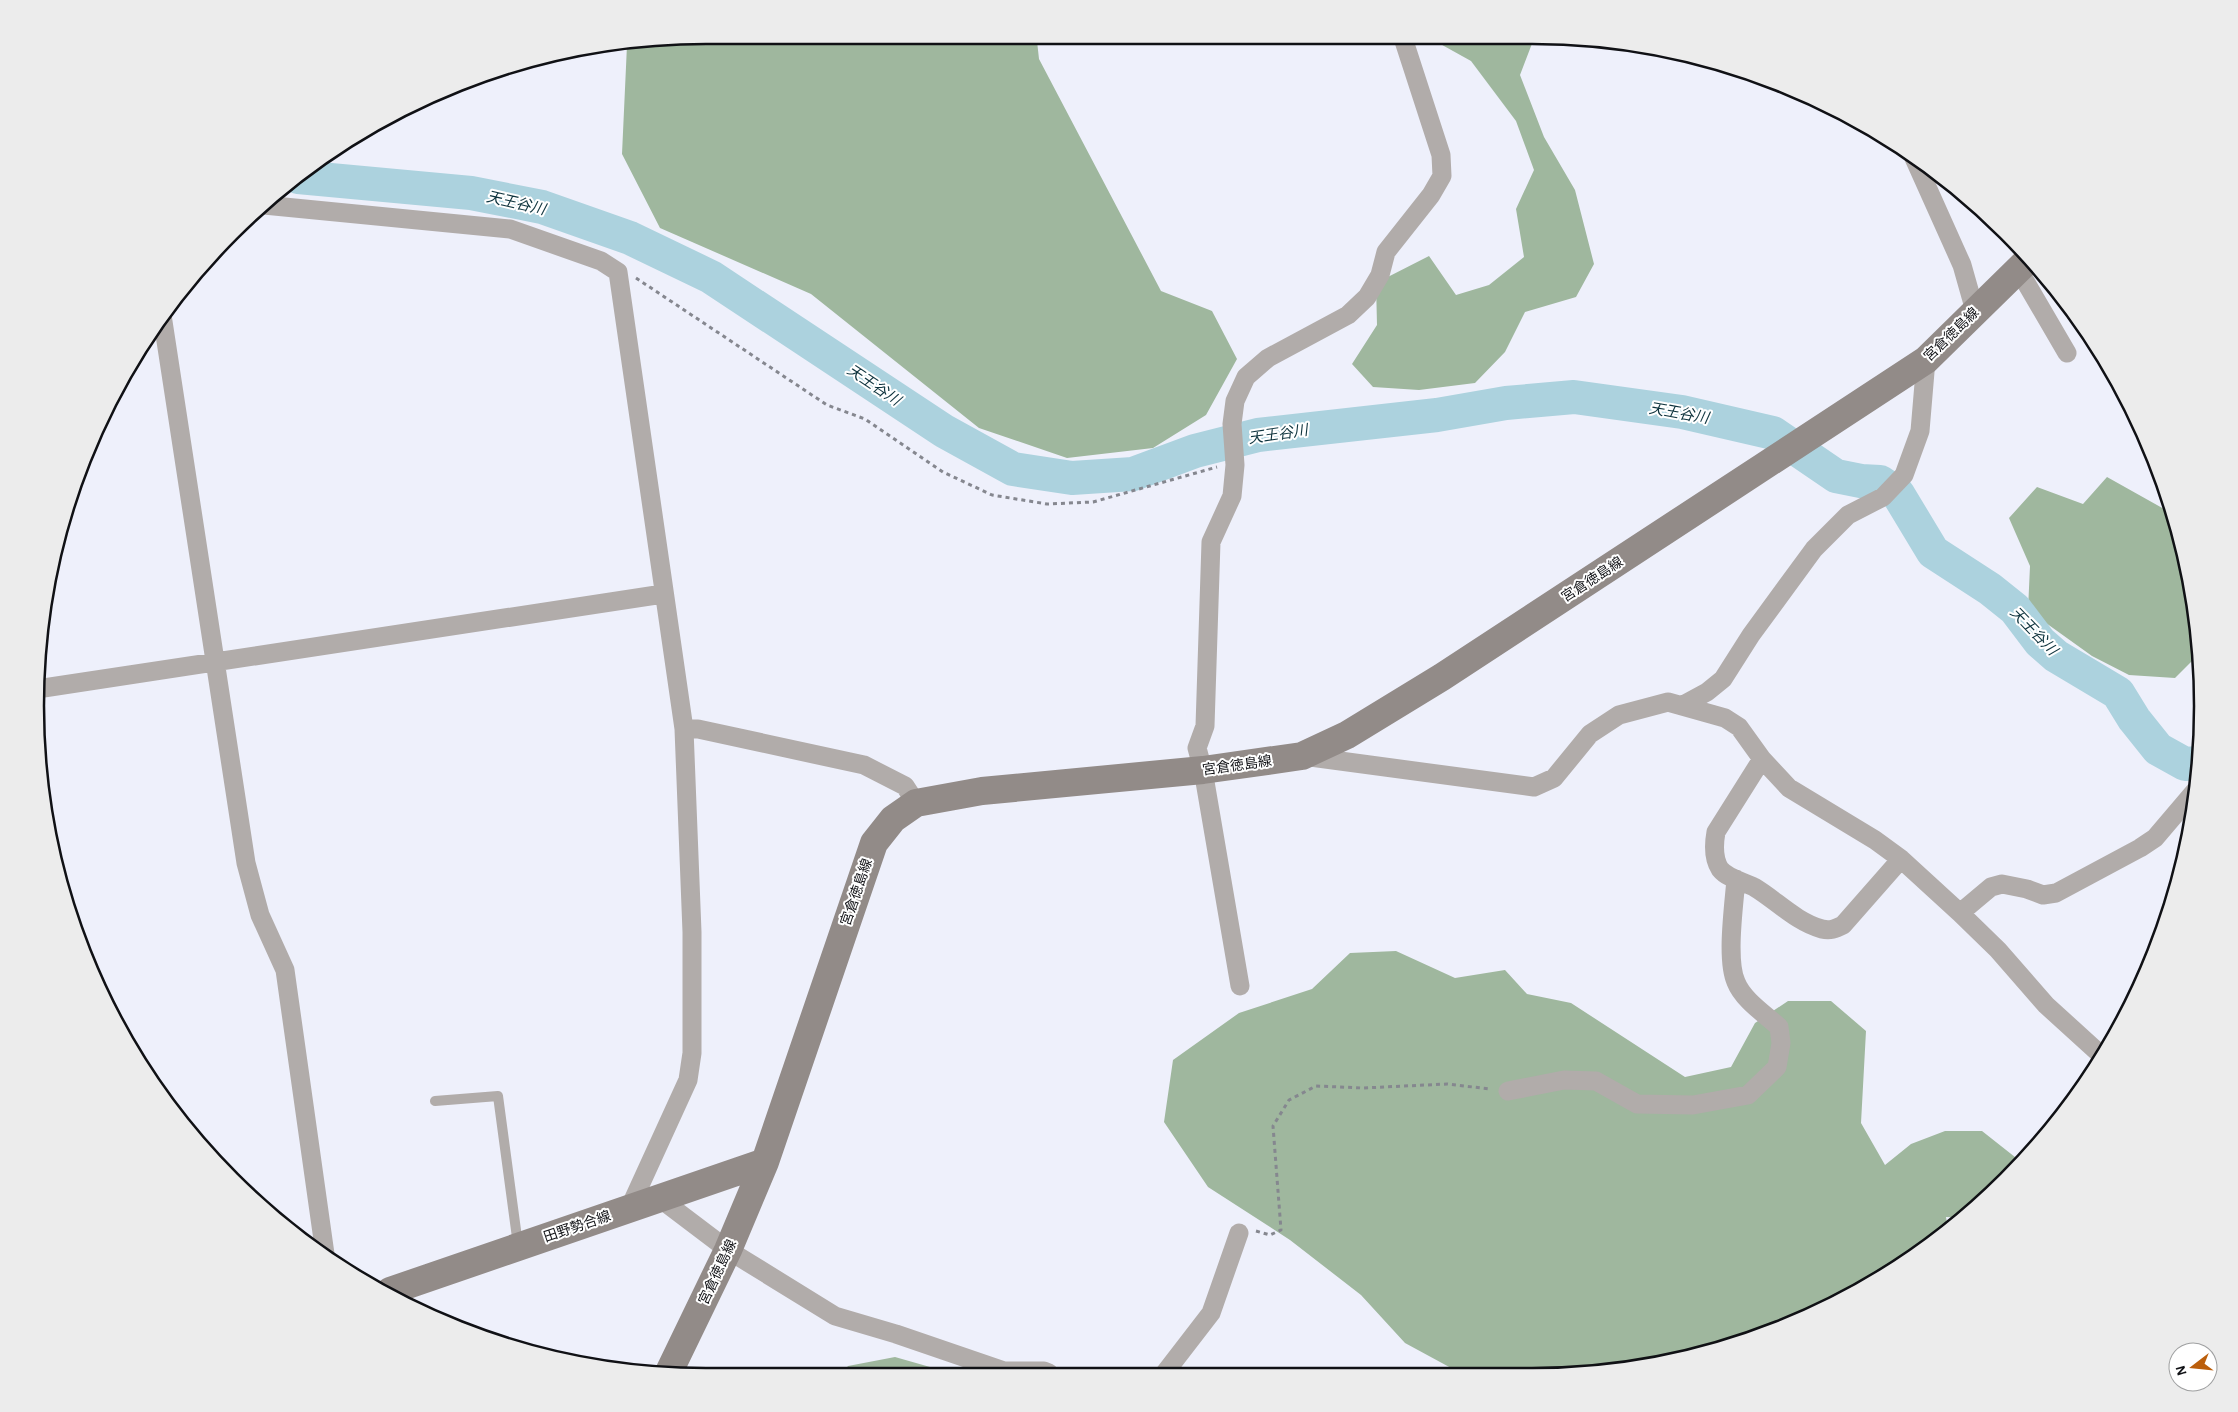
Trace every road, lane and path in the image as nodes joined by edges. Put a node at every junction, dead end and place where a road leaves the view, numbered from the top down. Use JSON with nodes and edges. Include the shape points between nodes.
{"nodes":[{"id":1,"x":1405,"y":44,"type":"edge"},
{"id":2,"x":1919,"y":169,"type":"edge"},
{"id":3,"x":272,"y":206,"type":"edge"},
{"id":4,"x":2024,"y":264,"type":"edge"},
{"id":5,"x":618,"y":272,"type":"junction"},
{"id":6,"x":1975,"y":310,"type":"junction"},
{"id":7,"x":164,"y":326,"type":"edge"},
{"id":8,"x":2067,"y":353,"type":"dead end"},
{"id":9,"x":1926,"y":360,"type":"junction"},
{"id":10,"x":1235,"y":459,"type":"junction"},
{"id":11,"x":663,"y":594,"type":"junction"},
{"id":12,"x":214,"y":662,"type":"junction"},
{"id":13,"x":44,"y":688,"type":"edge"},
{"id":14,"x":1684,"y":705,"type":"junction"},
{"id":15,"x":684,"y":729,"type":"junction"},
{"id":16,"x":1302,"y":756,"type":"junction"},
{"id":17,"x":1762,"y":759,"type":"junction"},
{"id":18,"x":1203,"y":770,"type":"junction"},
{"id":19,"x":2188,"y":799,"type":"edge"},
{"id":20,"x":916,"y":803,"type":"junction"},
{"id":21,"x":1901,"y":859,"type":"junction"},
{"id":22,"x":1736,"y":879,"type":"junction"},
{"id":23,"x":1960,"y":913,"type":"junction"},
{"id":24,"x":1240,"y":986,"type":"dead end"},
{"id":25,"x":2097,"y":1051,"type":"edge"},
{"id":26,"x":1508,"y":1091,"type":"joint"},
{"id":27,"x":435,"y":1101,"type":"dead end"},
{"id":28,"x":765,"y":1162,"type":"junction"},
{"id":29,"x":658,"y":1197,"type":"junction"},
{"id":30,"x":630,"y":1207,"type":"junction"},
{"id":31,"x":1239,"y":1233,"type":"joint"},
{"id":32,"x":518,"y":1246,"type":"junction"},
{"id":33,"x":324,"y":1247,"type":"edge"},
{"id":34,"x":728,"y":1250,"type":"junction"},
{"id":35,"x":395,"y":1290,"type":"edge"},
{"id":36,"x":671,"y":1367,"type":"edge"},
{"id":37,"x":995,"y":1368,"type":"edge"},
{"id":38,"x":1169,"y":1368,"type":"edge"}],
"edges":[{"from":1,"to":10,"type":"street","via":[[1441,155],[1442,176],[1386,252],[1380,275],[1366,297],[1348,315],[1268,358],[1246,377],[1235,401]]},
{"from":2,"to":6,"type":"street","via":[[1962,265]]},
{"from":3,"to":5,"type":"street","via":[[510,229],[593,258]]},
{"from":4,"to":6,"type":"main road","name":"宮倉徳島線"},
{"from":4,"to":8,"type":"street"},
{"from":5,"to":10,"type":"path","via":[[650,286],[827,405],[865,418],[943,472],[992,495],[1047,504],[1093,502]]},
{"from":5,"to":11,"type":"street"},
{"from":6,"to":9,"type":"main road","name":"宮倉徳島線"},
{"from":7,"to":12,"type":"street"},
{"from":9,"to":14,"type":"street","via":[[1920,431],[1904,475],[1888,492],[1848,516],[1814,549],[1723,679]]},
{"from":9,"to":16,"type":"main road","name":"宮倉徳島線","via":[[1442,677],[1347,735]]},
{"from":10,"to":18,"type":"street","via":[[1232,496],[1211,542],[1205,726],[1197,748]]},
{"from":11,"to":12,"type":"street"},
{"from":11,"to":15,"type":"street"},
{"from":12,"to":13,"type":"street"},
{"from":12,"to":33,"type":"street","via":[[246,863],[260,914],[285,970]]},
{"from":14,"to":16,"type":"street","via":[[1668,702],[1619,715],[1602,724],[1554,778],[1534,787]]},
{"from":14,"to":17,"type":"street","via":[[1725,718],[1739,727]]},
{"from":15,"to":20,"type":"street","via":[[864,765],[904,786]]},
{"from":15,"to":30,"type":"street","via":[[692,932],[692,1053],[688,1080]]},
{"from":16,"to":18,"type":"main road","name":"宮倉徳島線"},
{"from":17,"to":21,"type":"street","via":[[1789,788]]},
{"from":17,"to":22,"type":"street","via":[[1716,832],[1716,860],[1720,869]]},
{"from":18,"to":20,"type":"main road","name":"宮倉徳島線","via":[[982,791]]},
{"from":18,"to":24,"type":"street"},
{"from":19,"to":23,"type":"street","via":[[2155,838],[2056,893],[2042,895],[2002,884],[1991,887]]},
{"from":20,"to":28,"type":"main road","name":"宮倉徳島線","via":[[893,819],[874,842]]},
{"from":21,"to":22,"type":"street","via":[[1843,926],[1831,931],[1808,924],[1754,887]]},
{"from":21,"to":23,"type":"street"},
{"from":22,"to":26,"type":"street","via":[[1731,967],[1736,984],[1745,996],[1778,1026],[1780,1044],[1777,1067],[1748,1095],[1693,1105],[1637,1104],[1596,1081],[1564,1080]]},
{"from":23,"to":25,"type":"street","via":[[2046,1005]]},
{"from":26,"to":31,"type":"path","via":[[1448,1084],[1363,1088],[1316,1086],[1289,1100],[1273,1126],[1281,1230],[1270,1235],[1250,1229]]},
{"from":27,"to":32,"type":"lane","via":[[498,1096]]},
{"from":28,"to":29,"type":"main road","name":"田野勢合線"},
{"from":28,"to":34,"type":"main road","name":"宮倉徳島線"},
{"from":29,"to":30,"type":"main road","name":"田野勢合線"},
{"from":29,"to":34,"type":"street"},
{"from":30,"to":32,"type":"main road","name":"田野勢合線"},
{"from":31,"to":38,"type":"street","via":[[1211,1313]]},
{"from":32,"to":35,"type":"main road","name":"田野勢合線"},
{"from":34,"to":36,"type":"main road","name":"宮倉徳島線"},
{"from":34,"to":37,"type":"street","via":[[835,1316]]}]}
